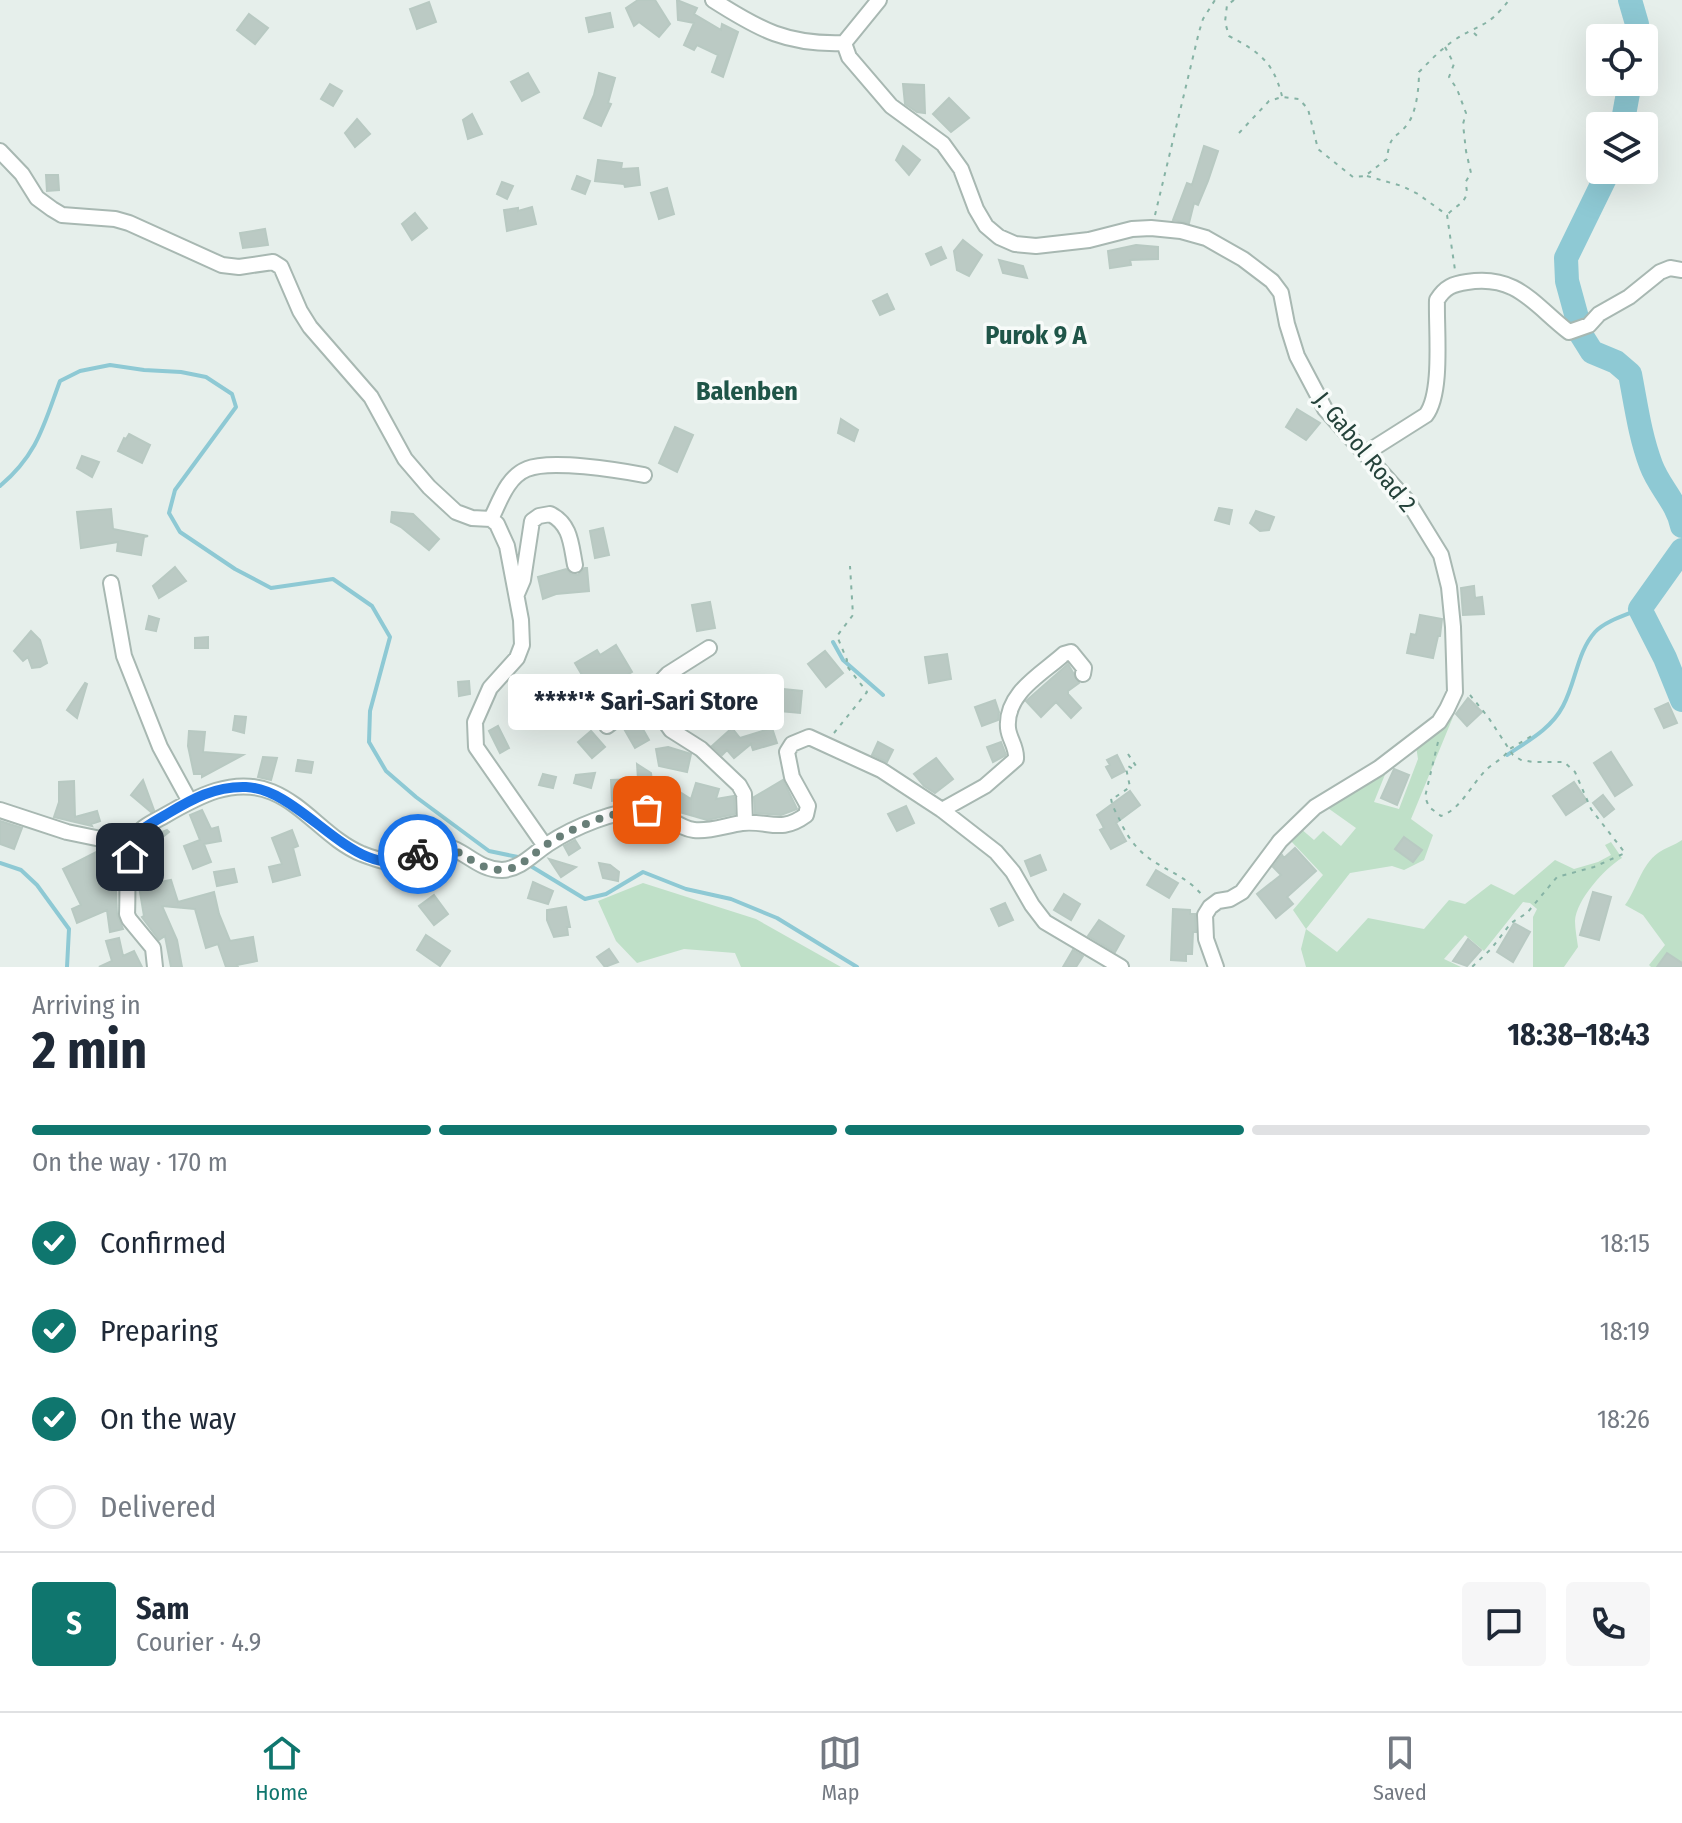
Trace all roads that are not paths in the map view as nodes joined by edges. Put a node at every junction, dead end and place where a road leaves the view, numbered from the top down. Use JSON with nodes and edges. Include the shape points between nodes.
{"nodes":[{"id":1,"x":713,"y":0,"type":"edge"},
{"id":2,"x":879,"y":0,"type":"edge"},
{"id":3,"x":844,"y":43,"type":"junction"},
{"id":4,"x":0,"y":151,"type":"edge"},
{"id":5,"x":1682,"y":270,"type":"edge"},
{"id":6,"x":1366,"y":453,"type":"junction"},
{"id":7,"x":644,"y":475,"type":"dead end"},
{"id":8,"x":491,"y":519,"type":"junction"},
{"id":9,"x":575,"y":565,"type":"dead end"},
{"id":10,"x":111,"y":583,"type":"dead end"},
{"id":11,"x":517,"y":595,"type":"junction"},
{"id":12,"x":709,"y":648,"type":"dead end"},
{"id":13,"x":1083,"y":674,"type":"dead end"},
{"id":14,"x":649,"y":694,"type":"junction"},
{"id":15,"x":607,"y":726,"type":"dead end"},
{"id":16,"x":189,"y":800,"type":"junction"},
{"id":17,"x":0,"y":810,"type":"edge"},
{"id":18,"x":942,"y":810,"type":"junction"},
{"id":19,"x":745,"y":822,"type":"junction"},
{"id":20,"x":130,"y":845,"type":"junction"},
{"id":21,"x":540,"y":850,"type":"junction"},
{"id":22,"x":1218,"y":966,"type":"edge"},
{"id":23,"x":155,"y":967,"type":"edge"},
{"id":24,"x":1121,"y":967,"type":"edge"}],
"edges":[{"from":1,"to":3,"type":"street","via":[[769,33]]},
{"from":2,"to":3,"type":"street"},
{"from":3,"to":6,"type":"street","name":"J. Gabol Road 2","via":[[849,57],[891,106],[943,144],[961,169],[986,226],[999,237],[1015,244],[1061,245],[1151,228],[1206,238],[1272,281],[1281,293],[1297,356],[1311,384],[1325,409]]},
{"from":4,"to":8,"type":"street","via":[[37,198],[62,215],[129,223],[222,265],[273,262],[281,267],[310,327],[371,397],[405,459],[456,512]]},
{"from":5,"to":6,"type":"street","via":[[1660,272],[1589,325],[1569,332],[1509,284],[1492,281],[1444,289],[1437,300],[1430,409]]},
{"from":6,"to":22,"type":"street","name":"J. Gabol Road 2","via":[[1409,503],[1441,555],[1449,587],[1455,692],[1439,722],[1379,768],[1315,807],[1280,841],[1242,892],[1210,907],[1206,939]]},
{"from":7,"to":8,"type":"street","via":[[565,466],[527,469],[507,486]]},
{"from":8,"to":11,"type":"street","via":[[507,546]]},
{"from":9,"to":11,"type":"street","via":[[562,522],[550,514],[539,516],[529,530]]},
{"from":10,"to":16,"type":"street","via":[[124,656],[160,747]]},
{"from":11,"to":21,"type":"street","via":[[522,645],[490,688],[474,735],[476,747]]},
{"from":12,"to":14,"type":"street","via":[[668,674]]},
{"from":13,"to":18,"type":"street","via":[[1071,652],[1028,684],[1010,710],[1008,729],[1016,759],[985,786]]},
{"from":14,"to":15,"type":"street"},
{"from":14,"to":19,"type":"street","via":[[671,730],[701,749],[739,785]]},
{"from":16,"to":20,"type":"street","via":[[136,834]]},
{"from":16,"to":21,"type":"street","via":[[217,789],[271,792],[349,848],[379,860],[403,863],[440,845],[488,868],[512,869]]},
{"from":17,"to":20,"type":"street"},
{"from":18,"to":19,"type":"street","via":[[881,770],[809,737],[787,752],[792,777],[808,806],[806,815],[780,827]]},
{"from":18,"to":24,"type":"street","via":[[996,852],[1045,922]]},
{"from":19,"to":21,"type":"street","via":[[694,830],[658,811],[637,810],[589,822]]},
{"from":20,"to":23,"type":"street","via":[[127,914],[153,948]]}]}
